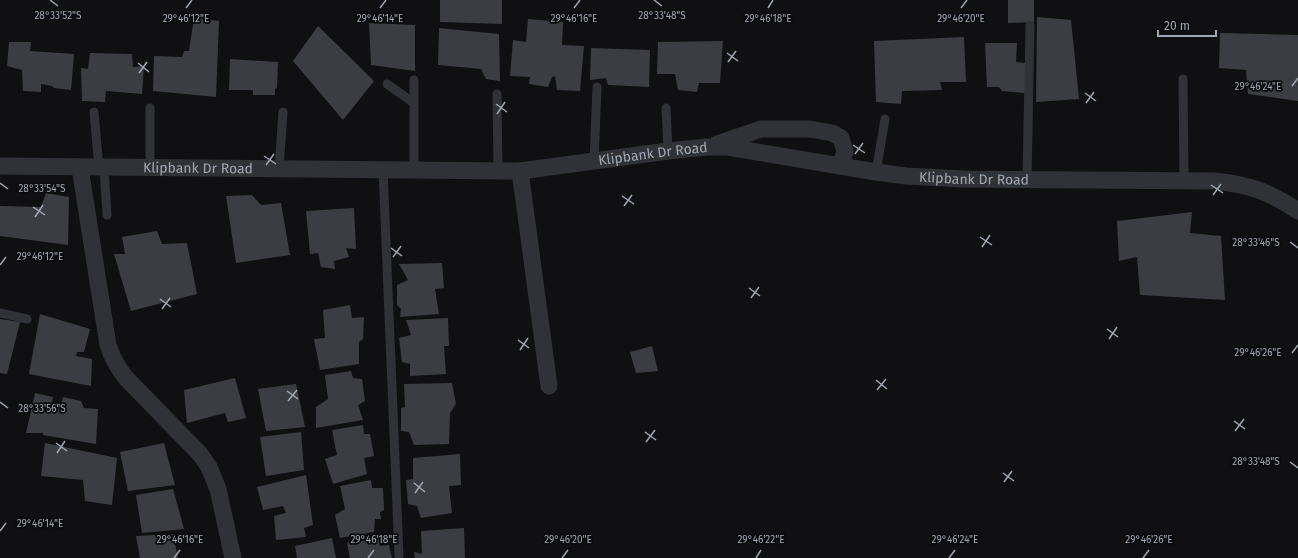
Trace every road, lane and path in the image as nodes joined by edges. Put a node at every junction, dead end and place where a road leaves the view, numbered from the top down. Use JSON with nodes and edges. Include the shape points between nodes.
{"nodes":[{"id":1,"x":1030,"y":25,"type":"dead end"},
{"id":2,"x":1183,"y":79,"type":"dead end"},
{"id":3,"x":414,"y":80,"type":"dead end"},
{"id":4,"x":387,"y":84,"type":"dead end"},
{"id":5,"x":597,"y":87,"type":"dead end"},
{"id":6,"x":497,"y":94,"type":"dead end"},
{"id":7,"x":414,"y":103,"type":"junction"},
{"id":8,"x":150,"y":108,"type":"dead end"},
{"id":9,"x":666,"y":108,"type":"dead end"},
{"id":10,"x":94,"y":112,"type":"dead end"},
{"id":11,"x":283,"y":112,"type":"dead end"},
{"id":12,"x":885,"y":119,"type":"dead end"},
{"id":13,"x":707,"y":147,"type":"junction"},
{"id":14,"x":668,"y":151,"type":"junction"},
{"id":15,"x":594,"y":161,"type":"junction"},
{"id":16,"x":0,"y":166,"type":"edge"},
{"id":17,"x":840,"y":166,"type":"junction"},
{"id":18,"x":80,"y":168,"type":"junction"},
{"id":19,"x":102,"y":168,"type":"junction"},
{"id":20,"x":150,"y":168,"type":"junction"},
{"id":21,"x":279,"y":169,"type":"junction"},
{"id":22,"x":383,"y":170,"type":"junction"},
{"id":23,"x":414,"y":170,"type":"junction"},
{"id":24,"x":498,"y":171,"type":"junction"},
{"id":25,"x":520,"y":171,"type":"junction"},
{"id":26,"x":876,"y":172,"type":"junction"},
{"id":27,"x":1027,"y":180,"type":"junction"},
{"id":28,"x":1184,"y":181,"type":"junction"},
{"id":29,"x":1298,"y":211,"type":"edge"},
{"id":30,"x":107,"y":215,"type":"dead end"},
{"id":31,"x":0,"y":313,"type":"edge"},
{"id":32,"x":27,"y":319,"type":"dead end"},
{"id":33,"x":549,"y":386,"type":"dead end"},
{"id":34,"x":399,"y":556,"type":"dead end"},
{"id":35,"x":234,"y":558,"type":"edge"}],
"edges":[{"from":1,"to":27,"type":"lane"},
{"from":2,"to":28,"type":"lane"},
{"from":3,"to":7,"type":"lane"},
{"from":4,"to":7,"type":"lane"},
{"from":5,"to":15,"type":"lane"},
{"from":6,"to":24,"type":"lane"},
{"from":7,"to":23,"type":"lane"},
{"from":8,"to":20,"type":"lane"},
{"from":9,"to":14,"type":"lane"},
{"from":10,"to":19,"type":"lane"},
{"from":11,"to":21,"type":"lane"},
{"from":12,"to":26,"type":"lane"},
{"from":13,"to":14,"type":"street","name":"Klipbank Dr Road"},
{"from":13,"to":17,"type":"street","name":"Klipbank Dr Road","via":[[741,149]]},
{"from":13,"to":17,"type":"street","via":[[761,129],[832,133],[841,138],[845,152]]},
{"from":14,"to":15,"type":"street","name":"Klipbank Dr Road"},
{"from":15,"to":25,"type":"street","name":"Klipbank Dr Road"},
{"from":16,"to":18,"type":"street","name":"Klipbank Dr Road"},
{"from":17,"to":26,"type":"street","name":"Klipbank Dr Road"},
{"from":18,"to":19,"type":"street","name":"Klipbank Dr Road"},
{"from":18,"to":35,"type":"street","via":[[112,357],[126,378],[200,454],[209,467],[218,490]]},
{"from":19,"to":20,"type":"street","name":"Klipbank Dr Road"},
{"from":19,"to":30,"type":"lane"},
{"from":20,"to":21,"type":"street","name":"Klipbank Dr Road"},
{"from":21,"to":22,"type":"street","name":"Klipbank Dr Road"},
{"from":22,"to":23,"type":"street","name":"Klipbank Dr Road"},
{"from":22,"to":34,"type":"lane"},
{"from":23,"to":24,"type":"street","name":"Klipbank Dr Road"},
{"from":24,"to":25,"type":"street","name":"Klipbank Dr Road"},
{"from":25,"to":33,"type":"street"},
{"from":26,"to":27,"type":"street","name":"Klipbank Dr Road","via":[[906,176]]},
{"from":27,"to":28,"type":"street","name":"Klipbank Dr Road"},
{"from":28,"to":29,"type":"street","name":"Klipbank Dr Road","via":[[1215,181],[1256,188]]},
{"from":31,"to":32,"type":"lane"}]}
